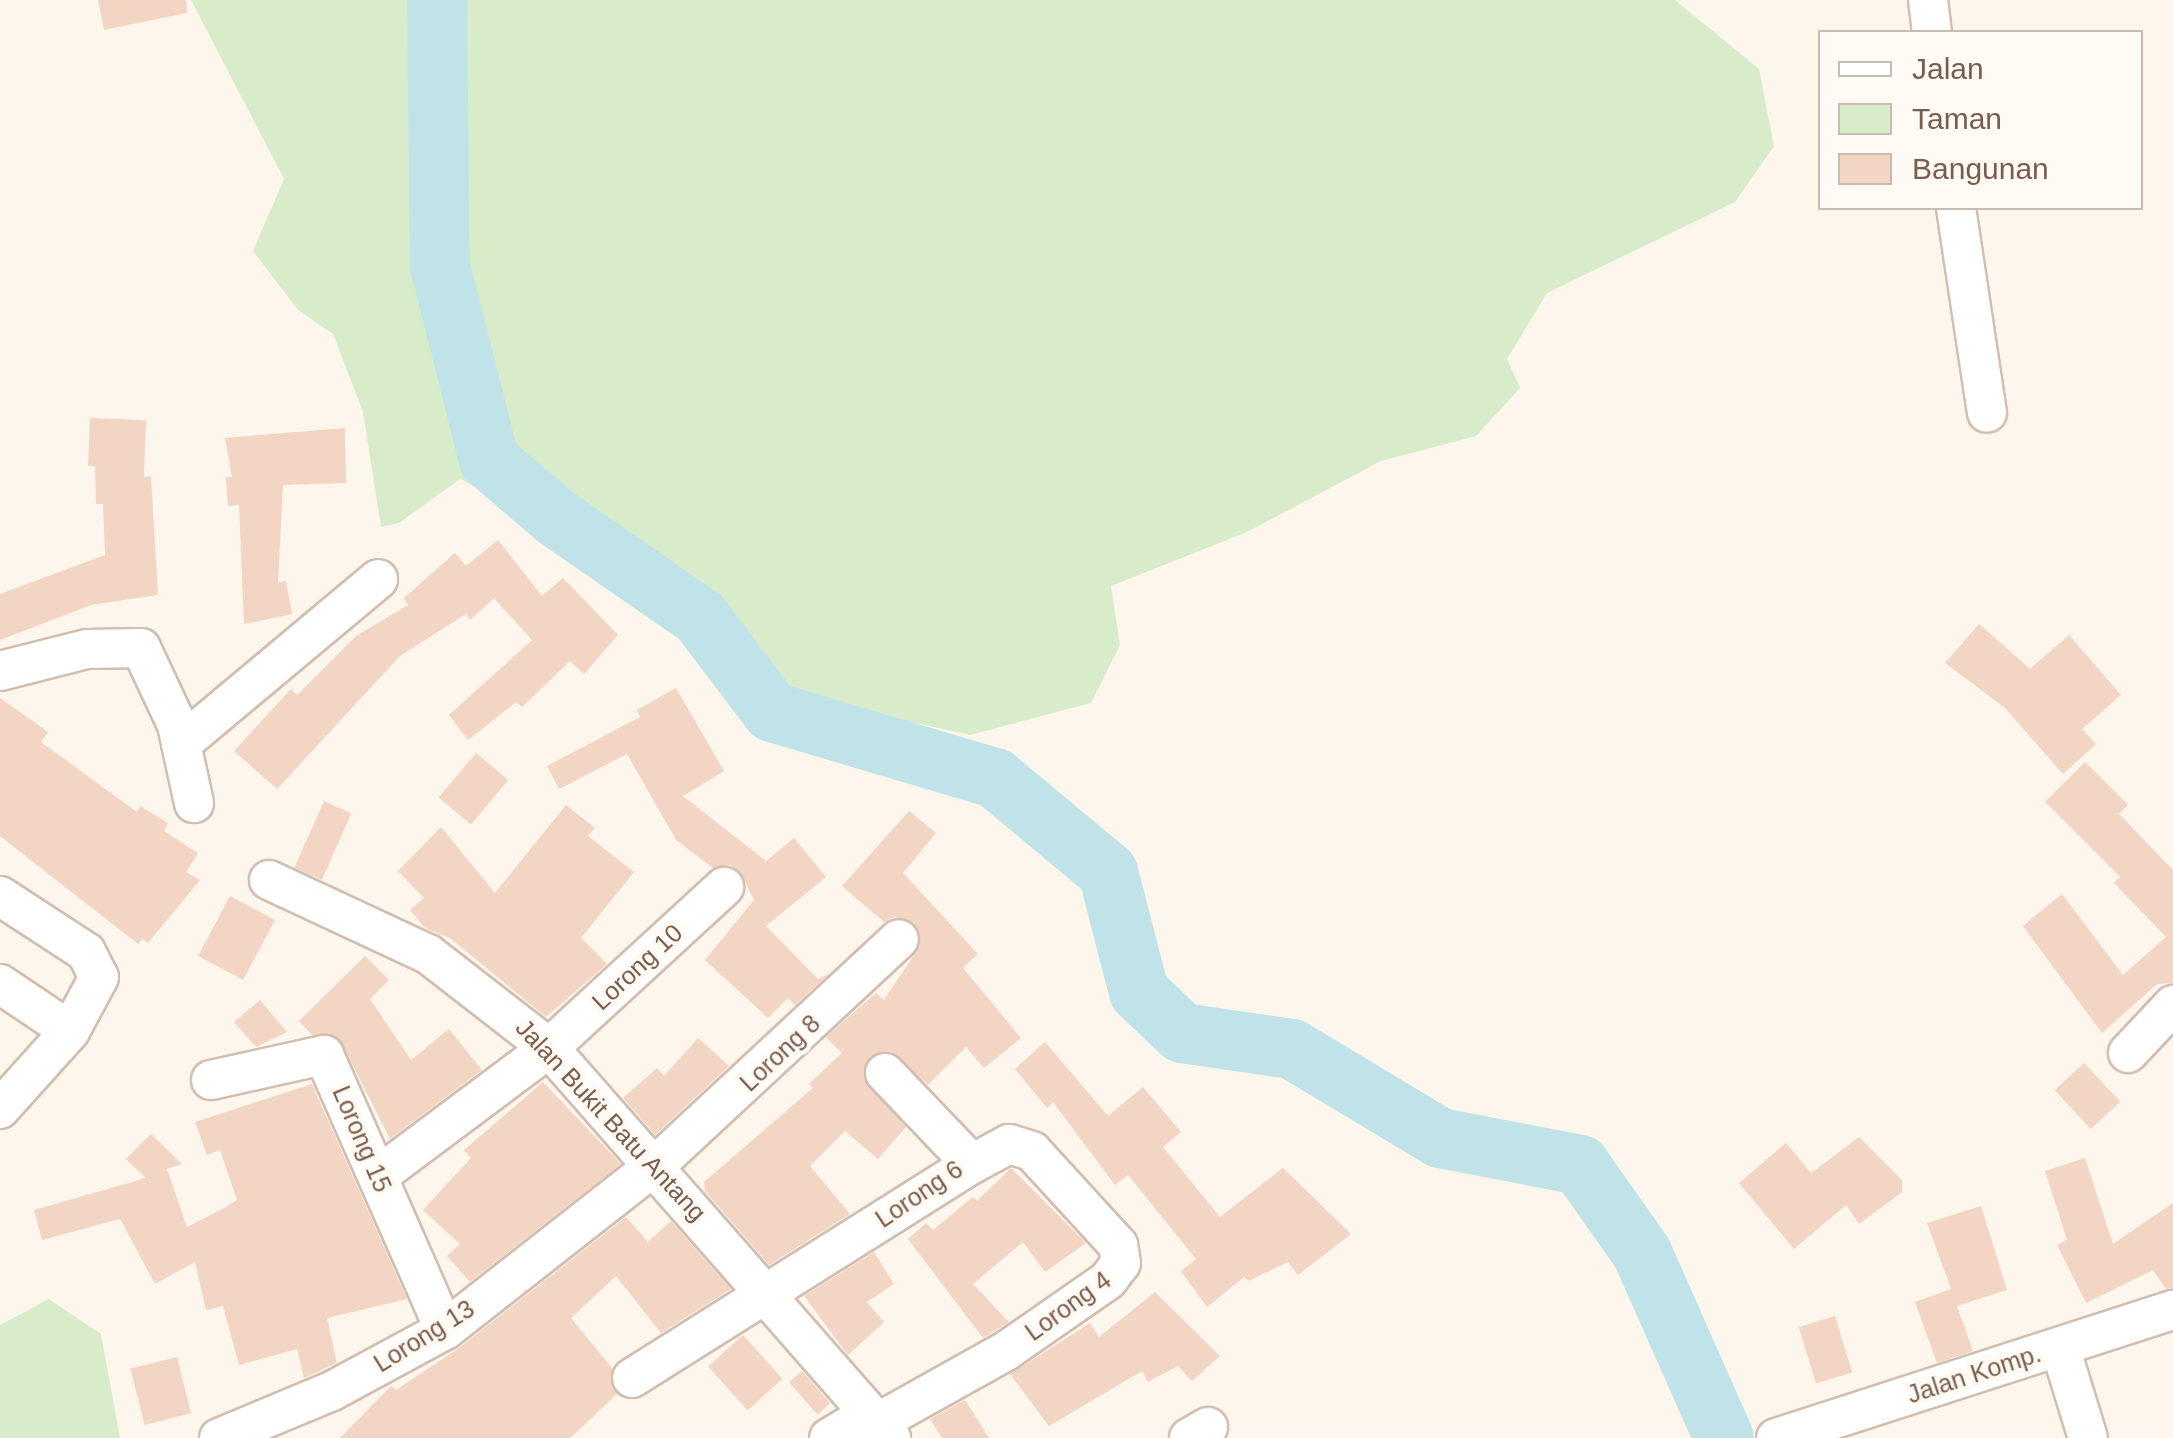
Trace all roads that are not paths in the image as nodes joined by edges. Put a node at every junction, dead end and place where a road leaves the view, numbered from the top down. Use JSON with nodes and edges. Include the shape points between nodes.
{"nodes":[{"id":1,"x":1928,"y":0,"type":"edge"},
{"id":2,"x":1932,"y":30,"type":"edge"},
{"id":3,"x":1956,"y":210,"type":"edge"},
{"id":4,"x":1987,"y":413,"type":"dead end"},
{"id":5,"x":378,"y":579,"type":"dead end"},
{"id":6,"x":0,"y":672,"type":"edge"},
{"id":7,"x":181,"y":744,"type":"junction"},
{"id":8,"x":194,"y":803,"type":"dead end"},
{"id":9,"x":269,"y":880,"type":"dead end"},
{"id":10,"x":724,"y":888,"type":"dead end"},
{"id":11,"x":0,"y":896,"type":"edge"},
{"id":12,"x":900,"y":939,"type":"dead end"},
{"id":13,"x":0,"y":984,"type":"edge"},
{"id":14,"x":2173,"y":1004,"type":"edge"},
{"id":15,"x":70,"y":1031,"type":"junction"},
{"id":16,"x":549,"y":1048,"type":"junction"},
{"id":17,"x":2128,"y":1053,"type":"dead end"},
{"id":18,"x":884,"y":1072,"type":"dead end"},
{"id":19,"x":211,"y":1080,"type":"dead end"},
{"id":20,"x":0,"y":1109,"type":"edge"},
{"id":21,"x":657,"y":1164,"type":"junction"},
{"id":22,"x":972,"y":1164,"type":"junction"},
{"id":23,"x":378,"y":1176,"type":"junction"},
{"id":24,"x":766,"y":1292,"type":"junction"},
{"id":25,"x":2173,"y":1310,"type":"edge"},
{"id":26,"x":445,"y":1330,"type":"junction"},
{"id":27,"x":2060,"y":1346,"type":"junction"},
{"id":28,"x":632,"y":1378,"type":"dead end"},
{"id":29,"x":879,"y":1425,"type":"edge"},
{"id":30,"x":218,"y":1438,"type":"edge"},
{"id":31,"x":828,"y":1438,"type":"edge"},
{"id":32,"x":1776,"y":1438,"type":"edge"},
{"id":33,"x":2088,"y":1438,"type":"edge"}],
"edges":[{"from":1,"to":2,"type":"street"},
{"from":3,"to":4,"type":"street"},
{"from":5,"to":7,"type":"street"},
{"from":6,"to":7,"type":"street","via":[[88,649],[141,648]]},
{"from":7,"to":8,"type":"street"},
{"from":9,"to":16,"type":"street","name":"Jalan Bukit Batu Antang","via":[[428,954]]},
{"from":10,"to":16,"type":"street","name":"Lorong 10"},
{"from":11,"to":15,"type":"street","via":[[86,952],[99,968]]},
{"from":12,"to":21,"type":"street","name":"Lorong 8"},
{"from":13,"to":15,"type":"street"},
{"from":14,"to":17,"type":"street"},
{"from":15,"to":20,"type":"street"},
{"from":16,"to":21,"type":"street","name":"Jalan Bukit Batu Antang"},
{"from":16,"to":23,"type":"street","name":"Lorong 10"},
{"from":18,"to":22,"type":"street","name":"Lorong 6"},
{"from":19,"to":23,"type":"street","name":"Lorong 15","via":[[324,1055]]},
{"from":21,"to":24,"type":"street","name":"Jalan Bukit Batu Antang"},
{"from":21,"to":26,"type":"street","name":"Lorong 13"},
{"from":22,"to":24,"type":"street","name":"Lorong 6"},
{"from":22,"to":29,"type":"street","name":"Lorong 4","via":[[1009,1144],[1032,1151],[1118,1245],[1121,1263],[1108,1280],[1006,1351]]},
{"from":23,"to":26,"type":"street","name":"Lorong 15"},
{"from":24,"to":28,"type":"street","name":"Lorong 6"},
{"from":24,"to":29,"type":"street","name":"Jalan Bukit Batu Antang"},
{"from":25,"to":27,"type":"street","name":"Jalan Komp."},
{"from":26,"to":30,"type":"street","name":"Lorong 13","via":[[332,1392]]},
{"from":27,"to":32,"type":"street","name":"Jalan Komp."},
{"from":27,"to":33,"type":"street"},
{"from":29,"to":31,"type":"street"}]}
